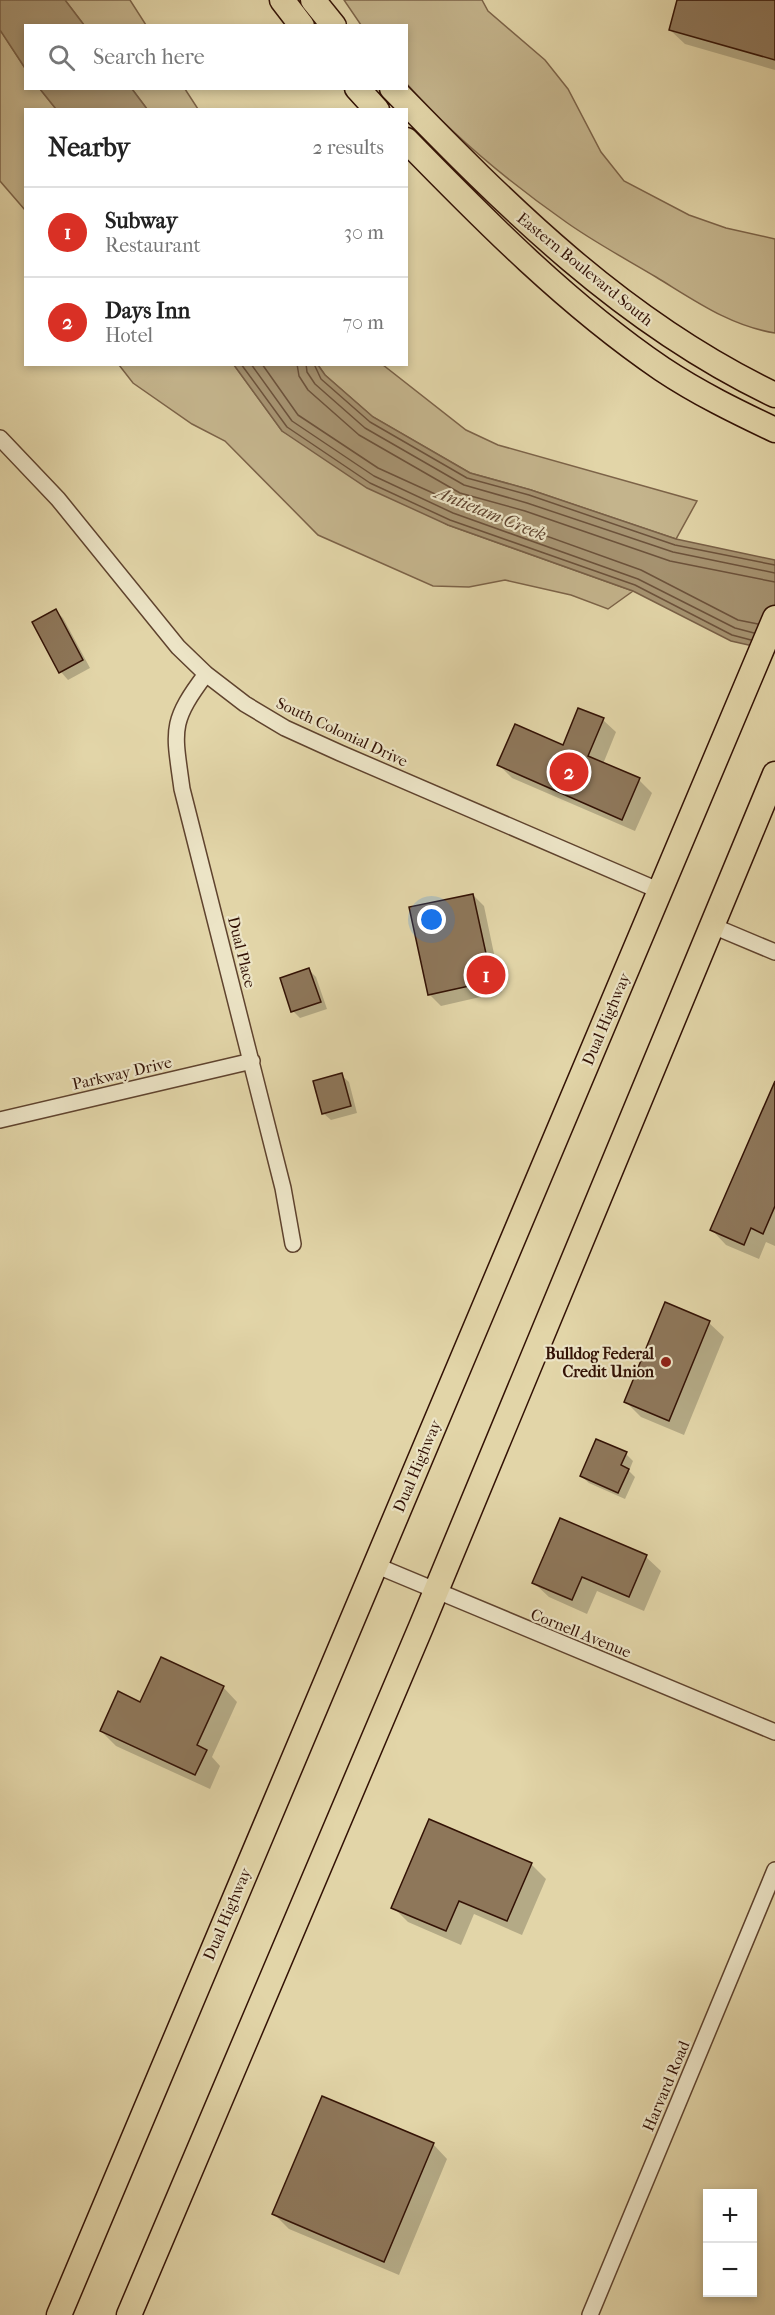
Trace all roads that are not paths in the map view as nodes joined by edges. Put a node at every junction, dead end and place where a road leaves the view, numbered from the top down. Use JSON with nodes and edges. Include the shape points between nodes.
{"nodes":[{"id":1,"x":282,"y":0,"type":"edge"},
{"id":2,"x":313,"y":0,"type":"edge"},
{"id":3,"x":300,"y":24,"type":"edge"},
{"id":4,"x":332,"y":24,"type":"edge"},
{"id":5,"x":359,"y":90,"type":"edge"},
{"id":6,"x":393,"y":90,"type":"edge"},
{"id":7,"x":375,"y":108,"type":"edge"},
{"id":8,"x":404,"y":108,"type":"edge"},
{"id":9,"x":412,"y":121,"type":"edge"},
{"id":10,"x":408,"y":142,"type":"edge"},
{"id":11,"x":775,"y":395,"type":"edge"},
{"id":12,"x":775,"y":430,"type":"edge"},
{"id":13,"x":0,"y":438,"type":"edge"},
{"id":14,"x":775,"y":618,"type":"edge"},
{"id":15,"x":206,"y":674,"type":"junction"},
{"id":16,"x":775,"y":774,"type":"edge"},
{"id":17,"x":660,"y":891,"type":"junction"},
{"id":18,"x":713,"y":926,"type":"junction"},
{"id":19,"x":775,"y":952,"type":"edge"},
{"id":20,"x":252,"y":1061,"type":"junction"},
{"id":21,"x":0,"y":1120,"type":"edge"},
{"id":22,"x":293,"y":1244,"type":"dead end"},
{"id":23,"x":375,"y":1565,"type":"junction"},
{"id":24,"x":435,"y":1592,"type":"junction"},
{"id":25,"x":775,"y":1732,"type":"edge"},
{"id":26,"x":775,"y":1870,"type":"edge"},
{"id":27,"x":58,"y":2315,"type":"edge"},
{"id":28,"x":129,"y":2315,"type":"edge"},
{"id":29,"x":590,"y":2315,"type":"edge"}],
"edges":[{"from":1,"to":3,"type":"main road"},
{"from":2,"to":4,"type":"main road"},
{"from":5,"to":7,"type":"main road"},
{"from":6,"to":8,"type":"main road","name":"Eastern Boulevard South"},
{"from":9,"to":11,"type":"main road","name":"Eastern Boulevard South","via":[[613,296],[681,345]]},
{"from":10,"to":12,"type":"main road","name":"Eastern Boulevard South","via":[[592,317],[663,370]]},
{"from":13,"to":15,"type":"street","name":"South Colonial Drive","via":[[58,499],[152,618]]},
{"from":14,"to":17,"type":"main road","name":"Dual Highway"},
{"from":15,"to":17,"type":"street","name":"South Colonial Drive","via":[[244,704],[285,728]]},
{"from":15,"to":20,"type":"street","name":"Dual Place","via":[[177,720],[176,744],[182,789]]},
{"from":16,"to":18,"type":"main road"},
{"from":17,"to":23,"type":"main road","name":"Dual Highway"},
{"from":18,"to":19,"type":"street"},
{"from":18,"to":24,"type":"main road"},
{"from":20,"to":21,"type":"street","name":"Parkway Drive"},
{"from":20,"to":22,"type":"street","name":"Dual Place"},
{"from":23,"to":24,"type":"street","name":"Cornell Avenue"},
{"from":23,"to":27,"type":"main road","name":"Dual Highway"},
{"from":24,"to":25,"type":"street","name":"Cornell Avenue"},
{"from":24,"to":28,"type":"main road"},
{"from":26,"to":29,"type":"street","name":"Harvard Road"}]}
